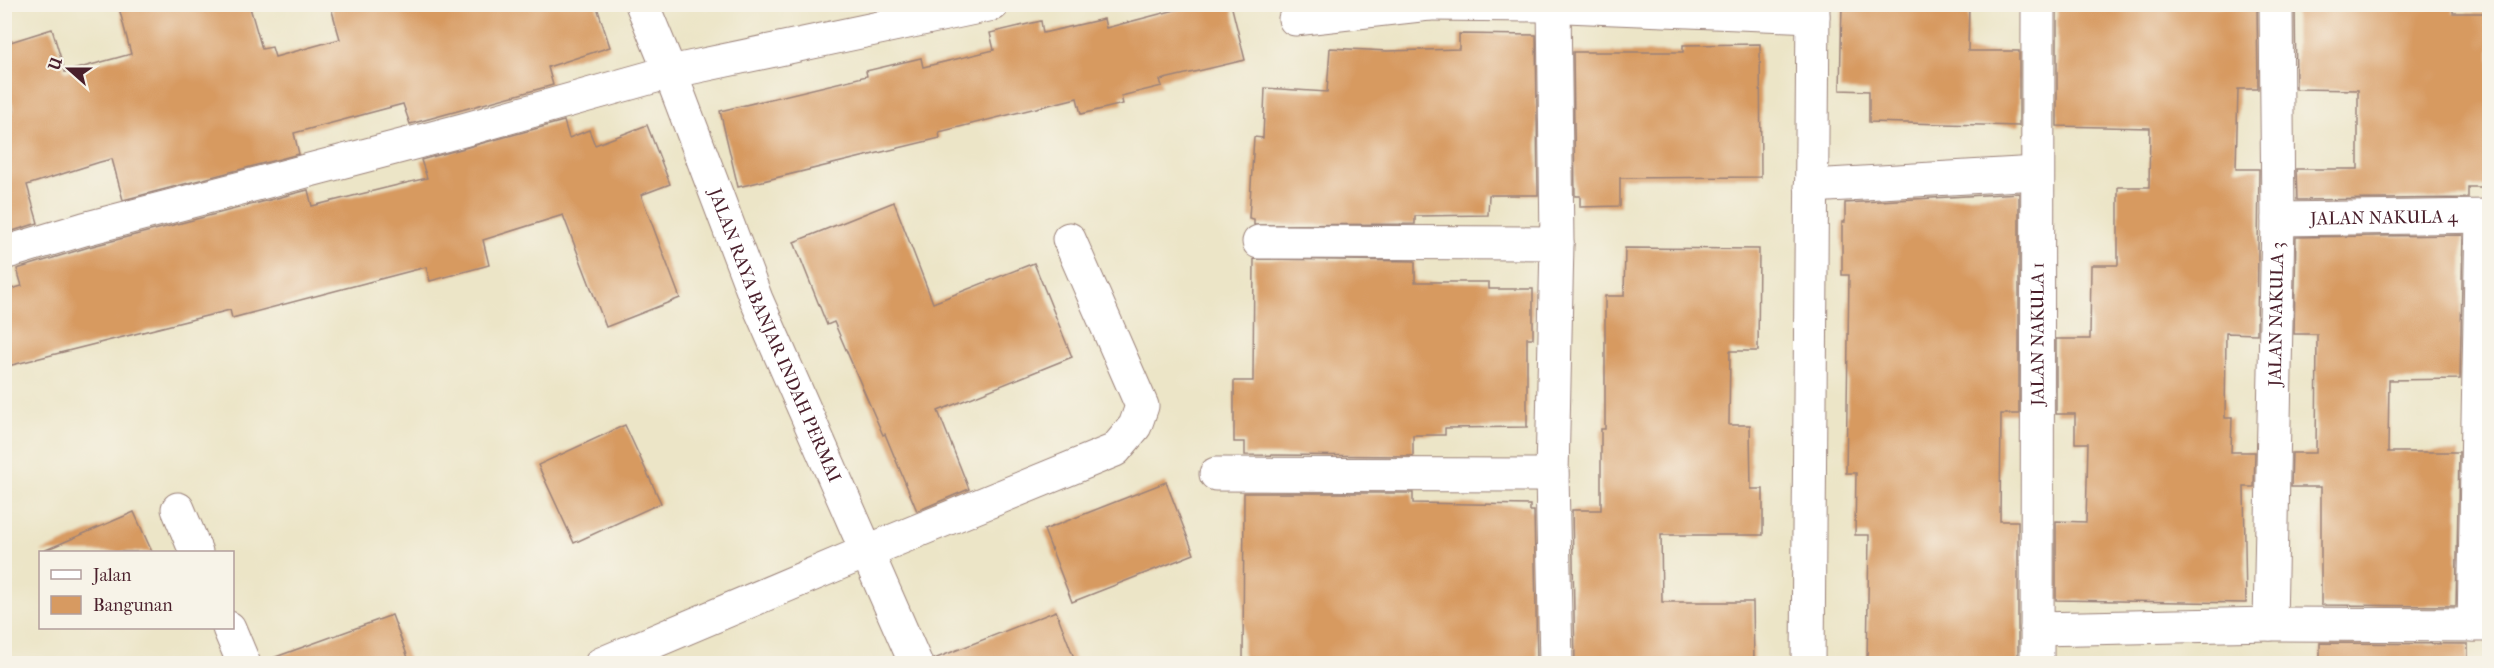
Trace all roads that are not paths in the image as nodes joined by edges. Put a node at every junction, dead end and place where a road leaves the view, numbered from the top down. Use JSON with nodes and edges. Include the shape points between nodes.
{"nodes":[{"id":1,"x":642,"y":4,"type":"edge"},
{"id":2,"x":993,"y":4,"type":"edge"},
{"id":3,"x":1430,"y":4,"type":"edge"},
{"id":4,"x":2038,"y":4,"type":"edge"},
{"id":5,"x":2276,"y":4,"type":"edge"},
{"id":6,"x":1554,"y":5,"type":"edge"},
{"id":7,"x":1813,"y":10,"type":"edge"},
{"id":8,"x":1295,"y":20,"type":"dead end"},
{"id":9,"x":670,"y":72,"type":"junction"},
{"id":10,"x":2037,"y":173,"type":"junction"},
{"id":11,"x":1811,"y":186,"type":"junction"},
{"id":12,"x":2486,"y":217,"type":"edge"},
{"id":13,"x":2278,"y":219,"type":"junction"},
{"id":14,"x":1069,"y":239,"type":"dead end"},
{"id":15,"x":1259,"y":242,"type":"dead end"},
{"id":16,"x":1557,"y":243,"type":"junction"},
{"id":17,"x":4,"y":253,"type":"edge"},
{"id":18,"x":1216,"y":474,"type":"dead end"},
{"id":19,"x":1552,"y":475,"type":"junction"},
{"id":20,"x":178,"y":509,"type":"dead end"},
{"id":21,"x":868,"y":550,"type":"junction"},
{"id":22,"x":196,"y":551,"type":"edge"},
{"id":23,"x":2270,"y":624,"type":"junction"},
{"id":24,"x":2482,"y":625,"type":"edge"},
{"id":25,"x":230,"y":629,"type":"edge"},
{"id":26,"x":2037,"y":629,"type":"junction"},
{"id":27,"x":244,"y":663,"type":"edge"},
{"id":28,"x":601,"y":663,"type":"edge"},
{"id":29,"x":916,"y":663,"type":"edge"},
{"id":30,"x":1556,"y":663,"type":"edge"},
{"id":31,"x":1808,"y":663,"type":"edge"},
{"id":32,"x":2037,"y":663,"type":"edge"}],
"edges":[{"from":1,"to":9,"type":"street","name":"JALAN RAYA BANJAR INDAH PERMAI"},
{"from":2,"to":9,"type":"street"},
{"from":3,"to":6,"type":"street"},
{"from":3,"to":8,"type":"street"},
{"from":4,"to":10,"type":"street","name":"JALAN NAKULA 1"},
{"from":5,"to":13,"type":"street","name":"JALAN NAKULA 3"},
{"from":6,"to":7,"type":"street"},
{"from":6,"to":16,"type":"street"},
{"from":7,"to":11,"type":"street"},
{"from":9,"to":17,"type":"street"},
{"from":9,"to":21,"type":"street","name":"JALAN RAYA BANJAR INDAH PERMAI","via":[[756,299]]},
{"from":10,"to":11,"type":"street"},
{"from":10,"to":26,"type":"street","name":"JALAN NAKULA 1"},
{"from":11,"to":31,"type":"street"},
{"from":12,"to":13,"type":"street","name":"JALAN NAKULA 4"},
{"from":12,"to":24,"type":"street"},
{"from":13,"to":23,"type":"street","name":"JALAN NAKULA 3"},
{"from":14,"to":21,"type":"street","via":[[1142,406],[1135,426],[1114,450]]},
{"from":15,"to":16,"type":"street"},
{"from":16,"to":19,"type":"street"},
{"from":18,"to":19,"type":"street"},
{"from":19,"to":30,"type":"street"},
{"from":20,"to":22,"type":"street"},
{"from":21,"to":28,"type":"street"},
{"from":21,"to":29,"type":"street","name":"JALAN RAYA BANJAR INDAH PERMAI"},
{"from":23,"to":24,"type":"street"},
{"from":23,"to":26,"type":"street"},
{"from":25,"to":27,"type":"street"},
{"from":26,"to":32,"type":"street","name":"JALAN NAKULA 1"}]}
